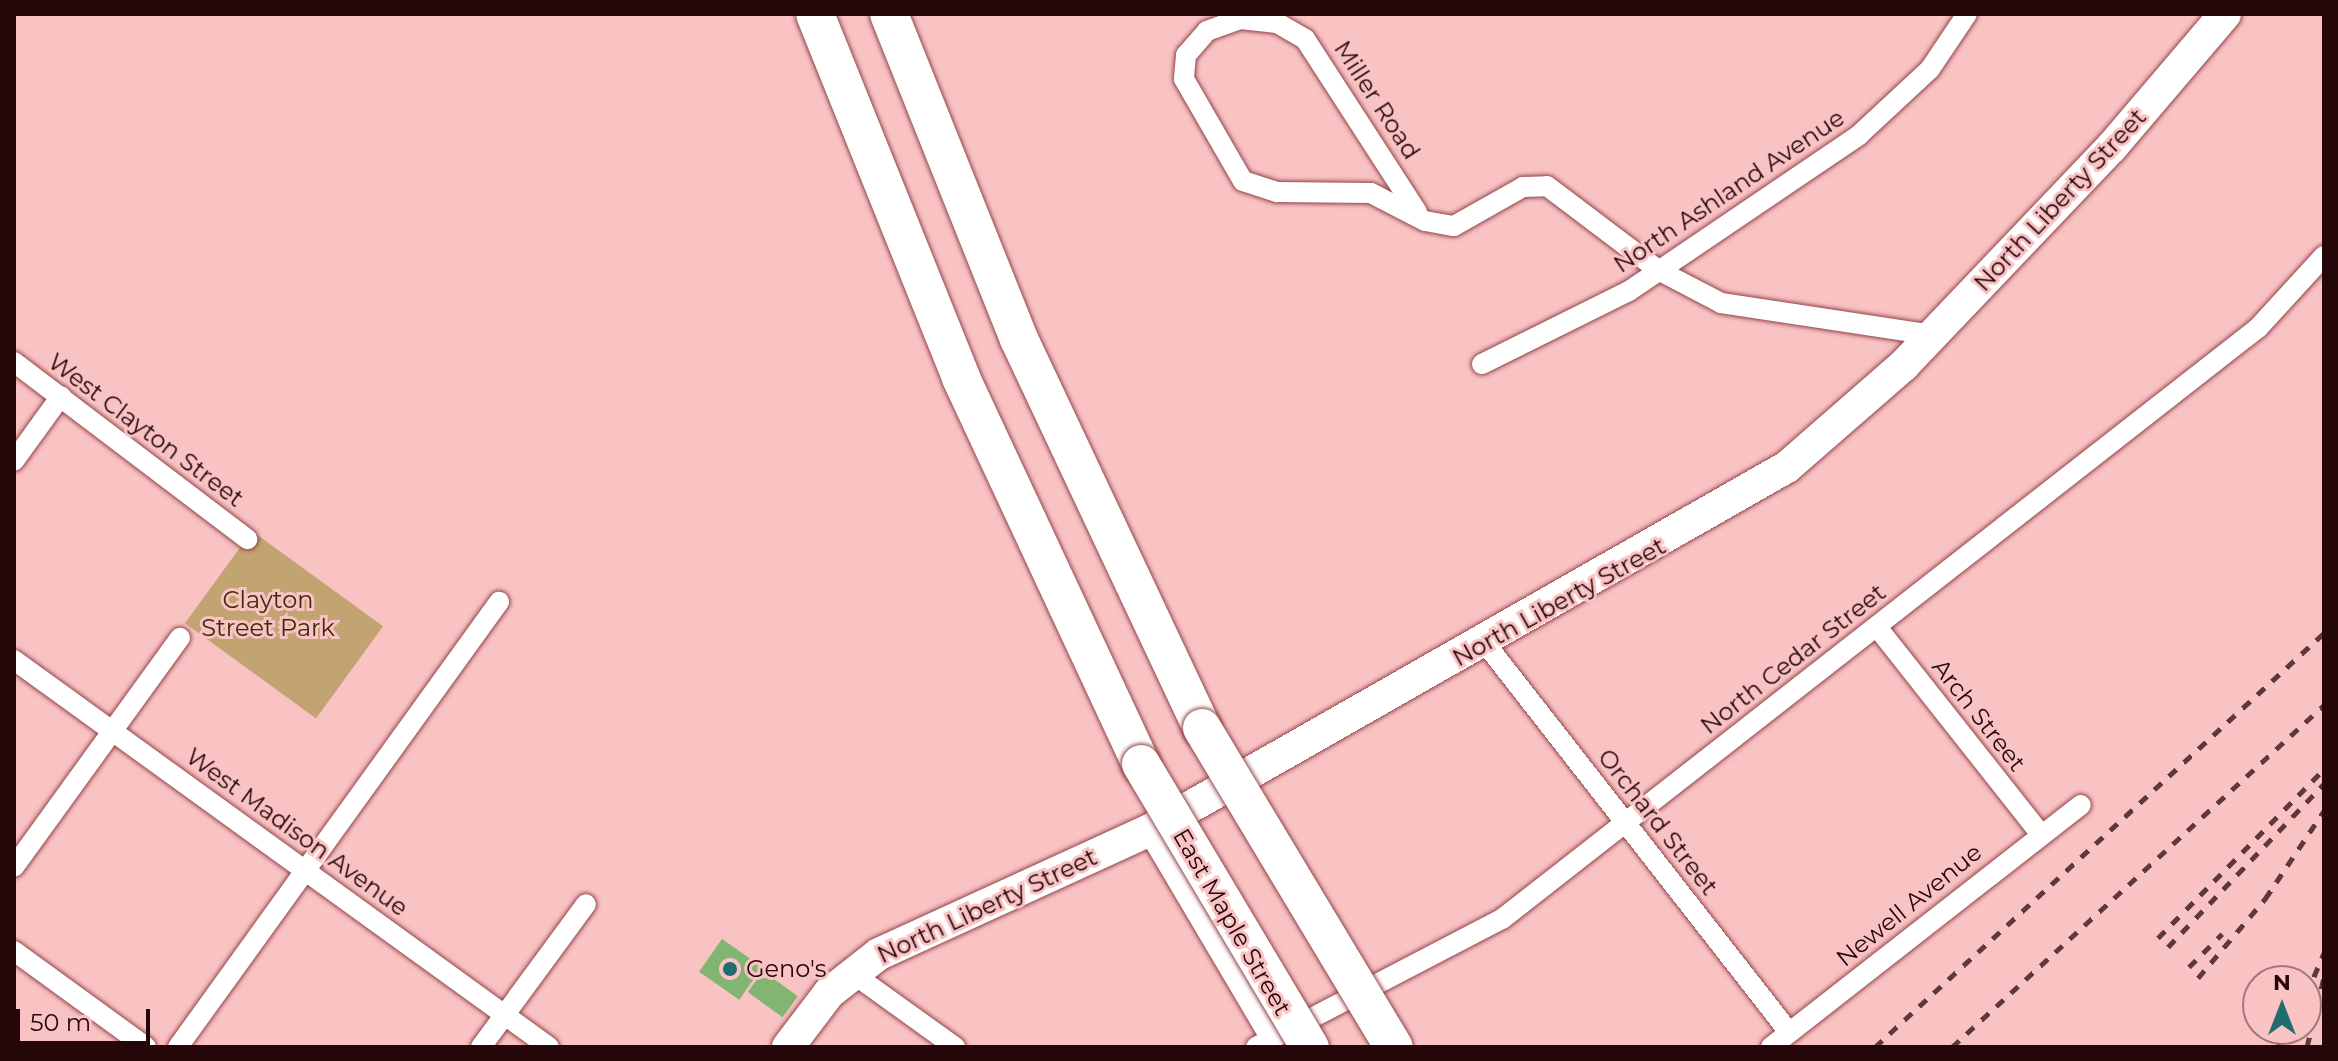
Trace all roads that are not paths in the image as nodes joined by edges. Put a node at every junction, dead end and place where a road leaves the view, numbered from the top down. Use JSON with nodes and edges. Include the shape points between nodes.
{"nodes":[{"id":1,"x":815,"y":14,"type":"edge"},
{"id":2,"x":889,"y":14,"type":"edge"},
{"id":3,"x":1967,"y":14,"type":"edge"},
{"id":4,"x":2225,"y":14,"type":"edge"},
{"id":5,"x":1417,"y":212,"type":"junction"},
{"id":6,"x":2324,"y":256,"type":"edge"},
{"id":7,"x":1658,"y":270,"type":"junction"},
{"id":8,"x":1933,"y":335,"type":"junction"},
{"id":9,"x":14,"y":362,"type":"edge"},
{"id":10,"x":1482,"y":364,"type":"dead end"},
{"id":11,"x":61,"y":396,"type":"junction"},
{"id":12,"x":14,"y":461,"type":"edge"},
{"id":13,"x":247,"y":539,"type":"dead end"},
{"id":14,"x":499,"y":602,"type":"dead end"},
{"id":15,"x":1877,"y":627,"type":"junction"},
{"id":16,"x":180,"y":638,"type":"dead end"},
{"id":17,"x":1485,"y":643,"type":"junction"},
{"id":18,"x":14,"y":660,"type":"edge"},
{"id":19,"x":113,"y":731,"type":"junction"},
{"id":20,"x":2081,"y":805,"type":"dead end"},
{"id":21,"x":1625,"y":823,"type":"junction"},
{"id":22,"x":1148,"y":831,"type":"junction"},
{"id":23,"x":2041,"y":835,"type":"junction"},
{"id":24,"x":14,"y":867,"type":"edge"},
{"id":25,"x":307,"y":872,"type":"junction"},
{"id":26,"x":586,"y":904,"type":"dead end"},
{"id":27,"x":14,"y":951,"type":"edge"},
{"id":28,"x":852,"y":973,"type":"junction"},
{"id":29,"x":504,"y":1014,"type":"junction"},
{"id":30,"x":1789,"y":1032,"type":"junction"},
{"id":31,"x":1263,"y":1043,"type":"edge"},
{"id":32,"x":146,"y":1047,"type":"edge"},
{"id":33,"x":178,"y":1047,"type":"edge"},
{"id":34,"x":481,"y":1047,"type":"edge"},
{"id":35,"x":549,"y":1047,"type":"edge"},
{"id":36,"x":788,"y":1047,"type":"edge"},
{"id":37,"x":955,"y":1047,"type":"edge"},
{"id":38,"x":1310,"y":1047,"type":"edge"},
{"id":39,"x":1394,"y":1047,"type":"edge"},
{"id":40,"x":1771,"y":1047,"type":"edge"}],
"edges":[{"from":1,"to":38,"type":"highway","bridge":true,"via":[[961,378],[1141,764]]},
{"from":2,"to":39,"type":"highway","bridge":true,"via":[[1019,339],[1202,728]]},
{"from":3,"to":7,"type":"street","name":"North Ashland Avenue","via":[[1895,106]]},
{"from":4,"to":8,"type":"main road","name":"North Liberty Street","via":[[2120,139]]},
{"from":5,"to":5,"type":"street","name":"Miller Road","via":[[1371,193],[1277,192],[1243,181],[1184,79],[1186,55],[1207,31],[1240,19],[1277,23],[1305,39]]},
{"from":5,"to":7,"type":"street","name":"Miller Road","via":[[1454,226],[1523,187],[1547,186]]},
{"from":6,"to":15,"type":"street","name":"North Cedar Street","via":[[2258,328]]},
{"from":7,"to":8,"type":"street","name":"Miller Road","via":[[1693,291],[1751,310]]},
{"from":7,"to":10,"type":"street","name":"North Ashland Avenue"},
{"from":8,"to":17,"type":"main road","name":"North Liberty Street","via":[[1787,467]]},
{"from":9,"to":11,"type":"street","name":"West Clayton Street"},
{"from":11,"to":12,"type":"street"},
{"from":11,"to":13,"type":"street","name":"West Clayton Street"},
{"from":14,"to":25,"type":"street"},
{"from":15,"to":21,"type":"street","name":"North Cedar Street"},
{"from":15,"to":23,"type":"street","name":"Arch Street"},
{"from":16,"to":19,"type":"street"},
{"from":17,"to":21,"type":"street","name":"Orchard Street"},
{"from":17,"to":22,"type":"main road","name":"North Liberty Street"},
{"from":18,"to":19,"type":"street","name":"West Madison Avenue"},
{"from":19,"to":24,"type":"street"},
{"from":19,"to":25,"type":"street","name":"West Madison Avenue"},
{"from":20,"to":23,"type":"street","name":"Newell Avenue"},
{"from":21,"to":30,"type":"street","name":"Orchard Street"},
{"from":21,"to":31,"type":"street","name":"North Cedar Street","via":[[1502,919]]},
{"from":22,"to":28,"type":"main road","name":"North Liberty Street"},
{"from":22,"to":31,"type":"street","name":"East Maple Street"},
{"from":23,"to":30,"type":"street","name":"Newell Avenue"},
{"from":25,"to":29,"type":"street","name":"West Madison Avenue"},
{"from":25,"to":33,"type":"street"},
{"from":26,"to":29,"type":"street"},
{"from":27,"to":32,"type":"street"},
{"from":28,"to":36,"type":"main road","name":"North Liberty Street"},
{"from":28,"to":37,"type":"street"},
{"from":29,"to":34,"type":"street"},
{"from":29,"to":35,"type":"street","name":"West Madison Avenue"},
{"from":30,"to":40,"type":"street","name":"Newell Avenue"}]}
